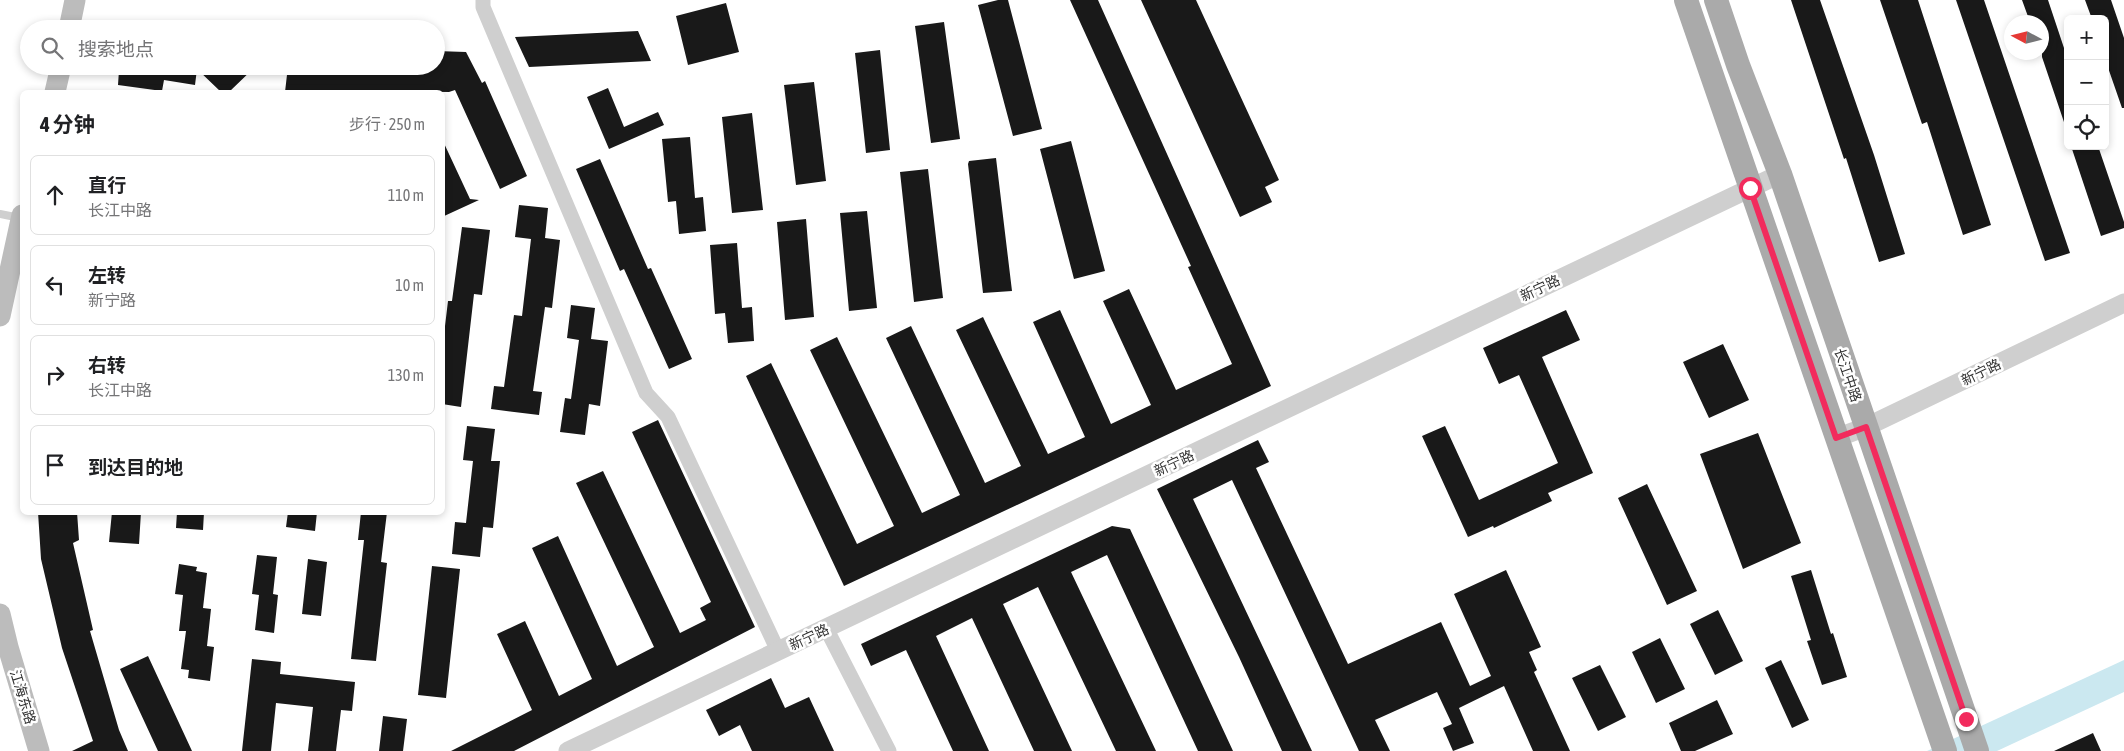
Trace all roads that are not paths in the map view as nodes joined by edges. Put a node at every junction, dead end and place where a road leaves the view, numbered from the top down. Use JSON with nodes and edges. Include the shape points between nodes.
{"nodes":[{"id":1,"x":75,"y":0,"type":"edge"},
{"id":2,"x":483,"y":0,"type":"edge"},
{"id":3,"x":1686,"y":0,"type":"edge"},
{"id":4,"x":1716,"y":0,"type":"edge"},
{"id":5,"x":71,"y":20,"type":"edge"},
{"id":6,"x":59,"y":75,"type":"edge"},
{"id":7,"x":55,"y":90,"type":"edge"},
{"id":8,"x":1780,"y":174,"type":"junction"},
{"id":9,"x":1750,"y":188,"type":"junction"},
{"id":10,"x":0,"y":214,"type":"edge"},
{"id":11,"x":20,"y":217,"type":"edge"},
{"id":12,"x":20,"y":223,"type":"edge"},
{"id":13,"x":6,"y":262,"type":"edge"},
{"id":14,"x":2124,"y":303,"type":"edge"},
{"id":15,"x":0,"y":316,"type":"edge"},
{"id":16,"x":1866,"y":427,"type":"junction"},
{"id":17,"x":1836,"y":438,"type":"junction"},
{"id":18,"x":0,"y":614,"type":"edge"},
{"id":19,"x":826,"y":628,"type":"junction"},
{"id":20,"x":4,"y":645,"type":"edge"},
{"id":21,"x":778,"y":651,"type":"junction"},
{"id":22,"x":1942,"y":742,"type":"edge"},
{"id":23,"x":39,"y":751,"type":"edge"},
{"id":24,"x":568,"y":751,"type":"edge"},
{"id":25,"x":889,"y":751,"type":"edge"},
{"id":26,"x":1977,"y":751,"type":"edge"}],
"edges":[{"from":1,"to":5,"type":"main road"},
{"from":2,"to":21,"type":"street","via":[[483,7],[646,393],[668,417]]},
{"from":3,"to":9,"type":"main road"},
{"from":4,"to":8,"type":"main road","name":"长江中路"},
{"from":6,"to":7,"type":"main road"},
{"from":8,"to":9,"type":"street","name":"新宁路"},
{"from":8,"to":16,"type":"main road","name":"长江中路"},
{"from":9,"to":17,"type":"main road"},
{"from":9,"to":19,"type":"street","name":"新宁路"},
{"from":10,"to":11,"type":"lane"},
{"from":12,"to":13,"type":"main road"},
{"from":13,"to":15,"type":"main road"},
{"from":14,"to":16,"type":"street","name":"新宁路"},
{"from":16,"to":17,"type":"street","name":"新宁路"},
{"from":16,"to":26,"type":"main road","name":"长江中路"},
{"from":17,"to":22,"type":"main road"},
{"from":18,"to":20,"type":"main road","name":"江海东路"},
{"from":19,"to":21,"type":"street","name":"新宁路"},
{"from":19,"to":25,"type":"street"},
{"from":20,"to":23,"type":"main road","name":"江海东路"},
{"from":21,"to":24,"type":"street","name":"新宁路"}]}
